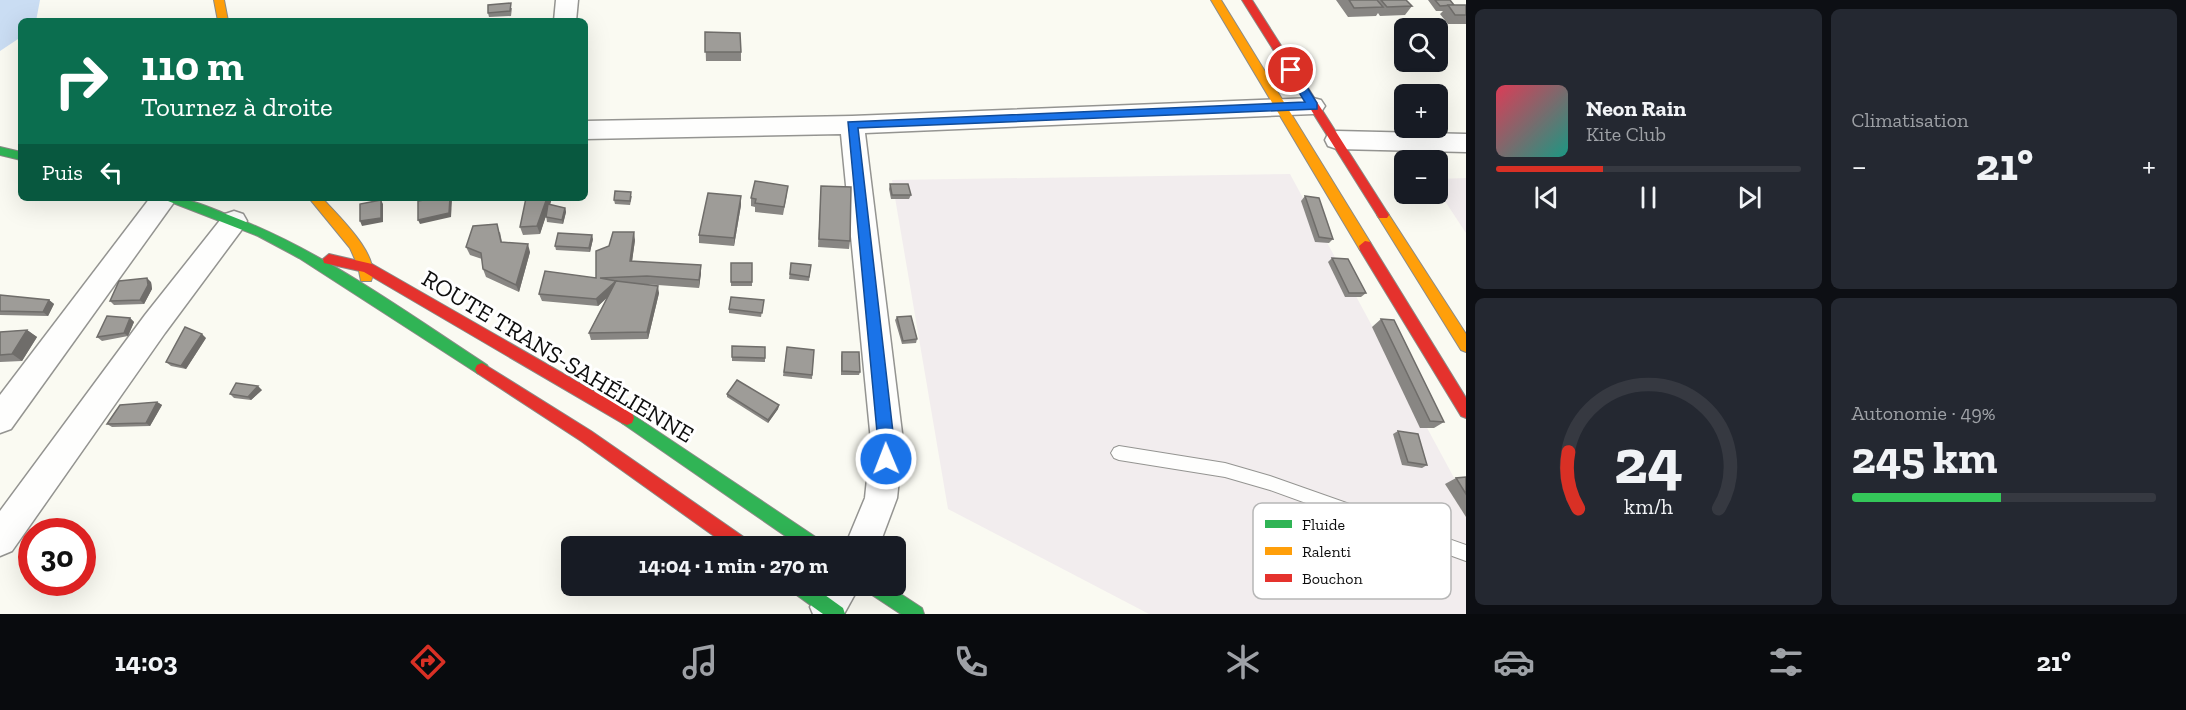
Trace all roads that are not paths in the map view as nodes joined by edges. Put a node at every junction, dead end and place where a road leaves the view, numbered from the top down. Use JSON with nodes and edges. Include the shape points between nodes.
{"nodes":[{"id":1,"x":219,"y":0,"type":"edge"},
{"id":2,"x":567,"y":0,"type":"edge"},
{"id":3,"x":1216,"y":0,"type":"edge"},
{"id":4,"x":1247,"y":0,"type":"edge"},
{"id":5,"x":222,"y":18,"type":"edge"},
{"id":6,"x":566,"y":18,"type":"edge"},
{"id":7,"x":1313,"y":106,"type":"junction"},
{"id":8,"x":1281,"y":108,"type":"junction"},
{"id":9,"x":852,"y":125,"type":"junction"},
{"id":10,"x":588,"y":130,"type":"edge"},
{"id":11,"x":1337,"y":140,"type":"junction"},
{"id":12,"x":1466,"y":142,"type":"edge"},
{"id":13,"x":0,"y":151,"type":"edge"},
{"id":14,"x":18,"y":155,"type":"edge"},
{"id":15,"x":162,"y":201,"type":"edge"},
{"id":16,"x":180,"y":201,"type":"edge"},
{"id":17,"x":318,"y":201,"type":"edge"},
{"id":18,"x":234,"y":221,"type":"junction"},
{"id":19,"x":304,"y":254,"type":"junction"},
{"id":20,"x":367,"y":268,"type":"junction"},
{"id":21,"x":364,"y":294,"type":"junction"},
{"id":22,"x":1466,"y":346,"type":"edge"},
{"id":23,"x":1466,"y":411,"type":"edge"},
{"id":24,"x":0,"y":419,"type":"edge"},
{"id":25,"x":1119,"y":453,"type":"dead end"},
{"id":26,"x":1326,"y":503,"type":"edge"},
{"id":27,"x":728,"y":536,"type":"edge"},
{"id":28,"x":799,"y":536,"type":"edge"},
{"id":29,"x":866,"y":536,"type":"edge"},
{"id":30,"x":0,"y":538,"type":"edge"},
{"id":31,"x":1451,"y":548,"type":"edge"},
{"id":32,"x":1466,"y":553,"type":"edge"},
{"id":33,"x":822,"y":596,"type":"edge"},
{"id":34,"x":889,"y":596,"type":"edge"},
{"id":35,"x":836,"y":602,"type":"edge"},
{"id":36,"x":916,"y":614,"type":"edge"}],
"edges":[{"from":1,"to":5,"type":"main road"},
{"from":2,"to":6,"type":"street"},
{"from":3,"to":8,"type":"main road"},
{"from":4,"to":7,"type":"main road"},
{"from":7,"to":8,"type":"street"},
{"from":7,"to":11,"type":"main road"},
{"from":8,"to":9,"type":"street"},
{"from":8,"to":23,"type":"main road"},
{"from":9,"to":10,"type":"street"},
{"from":9,"to":29,"type":"street","via":[[887,441],[881,498]]},
{"from":11,"to":12,"type":"street"},
{"from":11,"to":22,"type":"main road"},
{"from":13,"to":14,"type":"main road"},
{"from":15,"to":24,"type":"street"},
{"from":16,"to":18,"type":"main road","name":"ROUTE TRANS-SAHÉLIENNE"},
{"from":17,"to":20,"type":"main road","name":"ROUTE TRANS-SAHÉLIENNE","via":[[361,253]]},
{"from":18,"to":19,"type":"main road","name":"ROUTE TRANS-SAHÉLIENNE"},
{"from":18,"to":30,"type":"street"},
{"from":19,"to":20,"type":"main road","name":"ROUTE TRANS-SAHÉLIENNE"},
{"from":19,"to":21,"type":"main road","name":"ROUTE TRANS-SAHÉLIENNE"},
{"from":20,"to":21,"type":"main road"},
{"from":20,"to":28,"type":"main road","name":"ROUTE TRANS-SAHÉLIENNE","via":[[631,420]]},
{"from":21,"to":27,"type":"main road","name":"ROUTE TRANS-SAHÉLIENNE","via":[[586,436]]},
{"from":25,"to":26,"type":"lane","via":[[1226,470]]},
{"from":31,"to":32,"type":"lane"},
{"from":33,"to":35,"type":"main road"},
{"from":34,"to":36,"type":"main road"}]}
